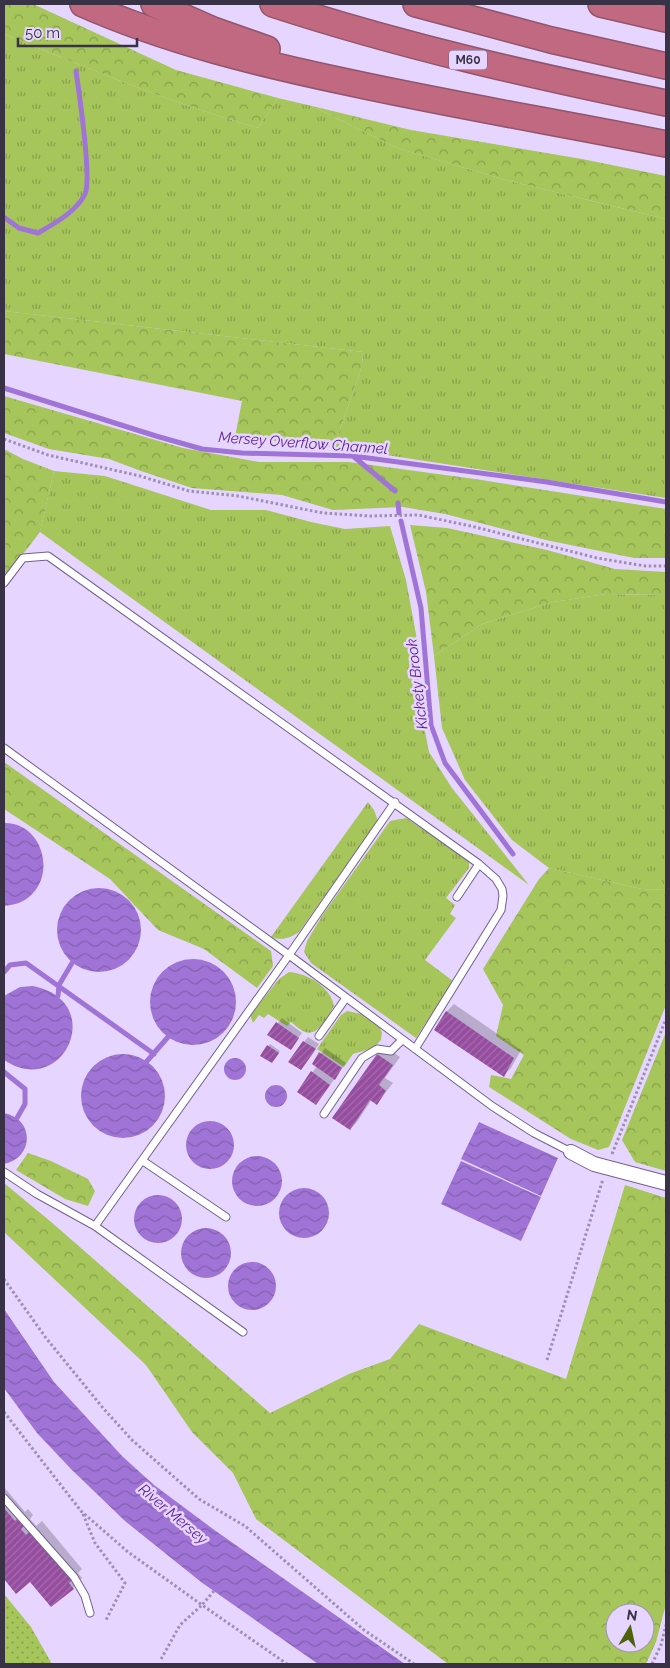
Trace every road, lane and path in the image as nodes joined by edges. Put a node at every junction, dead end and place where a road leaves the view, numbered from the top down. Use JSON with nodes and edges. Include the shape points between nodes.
{"nodes":[{"id":1,"x":83,"y":4,"type":"edge"},
{"id":2,"x":154,"y":4,"type":"edge"},
{"id":3,"x":273,"y":4,"type":"edge"},
{"id":4,"x":416,"y":4,"type":"edge"},
{"id":5,"x":601,"y":4,"type":"edge"},
{"id":6,"x":633,"y":4,"type":"edge"},
{"id":7,"x":666,"y":13,"type":"edge"},
{"id":8,"x":666,"y":19,"type":"edge"},
{"id":9,"x":666,"y":66,"type":"edge"},
{"id":10,"x":375,"y":88,"type":"junction"},
{"id":11,"x":666,"y":103,"type":"edge"},
{"id":12,"x":666,"y":144,"type":"edge"},
{"id":13,"x":4,"y":439,"type":"edge"},
{"id":14,"x":666,"y":566,"type":"edge"},
{"id":15,"x":4,"y":584,"type":"edge"},
{"id":16,"x":4,"y":748,"type":"edge"},
{"id":17,"x":394,"y":802,"type":"junction"},
{"id":18,"x":479,"y":864,"type":"junction"},
{"id":19,"x":457,"y":897,"type":"dead end"},
{"id":20,"x":289,"y":955,"type":"junction"},
{"id":21,"x":346,"y":998,"type":"junction"},
{"id":22,"x":666,"y":1019,"type":"edge"},
{"id":23,"x":319,"y":1036,"type":"dead end"},
{"id":24,"x":402,"y":1040,"type":"junction"},
{"id":25,"x":415,"y":1049,"type":"junction"},
{"id":26,"x":324,"y":1114,"type":"dead end"},
{"id":27,"x":571,"y":1152,"type":"joint"},
{"id":28,"x":143,"y":1162,"type":"junction"},
{"id":29,"x":607,"y":1168,"type":"junction"},
{"id":30,"x":4,"y":1172,"type":"edge"},
{"id":31,"x":666,"y":1183,"type":"edge"},
{"id":32,"x":226,"y":1216,"type":"dead end"},
{"id":33,"x":95,"y":1226,"type":"junction"},
{"id":34,"x":4,"y":1279,"type":"edge"},
{"id":35,"x":244,"y":1332,"type":"dead end"},
{"id":36,"x":547,"y":1360,"type":"dead end"},
{"id":37,"x":4,"y":1412,"type":"edge"},
{"id":38,"x":4,"y":1498,"type":"edge"},
{"id":39,"x":81,"y":1511,"type":"junction"},
{"id":40,"x":214,"y":1591,"type":"dead end"},
{"id":41,"x":202,"y":1604,"type":"junction"},
{"id":42,"x":90,"y":1613,"type":"dead end"},
{"id":43,"x":106,"y":1620,"type":"dead end"},
{"id":44,"x":666,"y":1625,"type":"edge"},
{"id":45,"x":160,"y":1661,"type":"dead end"},
{"id":46,"x":287,"y":1664,"type":"edge"},
{"id":47,"x":414,"y":1664,"type":"edge"},
{"id":48,"x":652,"y":1664,"type":"edge"}],
"edges":[{"from":1,"to":10,"type":"highway","via":[[204,47]]},
{"from":2,"to":10,"type":"highway","via":[[213,30]]},
{"from":3,"to":11,"type":"highway","number":"M60","via":[[407,45]]},
{"from":4,"to":9,"type":"highway"},
{"from":5,"to":8,"type":"highway"},
{"from":6,"to":7,"type":"highway"},
{"from":10,"to":12,"type":"highway"},
{"from":13,"to":14,"type":"path","via":[[48,455],[189,491],[238,496],[323,513],[418,515],[596,558]]},
{"from":15,"to":17,"type":"lane","via":[[23,558],[48,556]]},
{"from":16,"to":20,"type":"lane"},
{"from":17,"to":18,"type":"lane"},
{"from":17,"to":20,"type":"lane"},
{"from":18,"to":19,"type":"lane"},
{"from":18,"to":25,"type":"lane","via":[[502,889],[501,910]]},
{"from":20,"to":21,"type":"lane"},
{"from":20,"to":28,"type":"lane"},
{"from":21,"to":23,"type":"lane"},
{"from":21,"to":24,"type":"lane"},
{"from":22,"to":29,"type":"path"},
{"from":24,"to":25,"type":"lane"},
{"from":24,"to":26,"type":"lane","via":[[391,1051],[378,1049],[362,1058]]},
{"from":25,"to":27,"type":"lane","via":[[492,1106]]},
{"from":27,"to":29,"type":"street"},
{"from":28,"to":32,"type":"lane"},
{"from":28,"to":33,"type":"lane"},
{"from":29,"to":31,"type":"street"},
{"from":29,"to":36,"type":"path"},
{"from":30,"to":33,"type":"lane"},
{"from":33,"to":35,"type":"lane"},
{"from":34,"to":47,"type":"path","via":[[46,1338],[132,1440],[199,1499],[245,1526],[364,1630]]},
{"from":37,"to":39,"type":"path"},
{"from":38,"to":42,"type":"lane","via":[[74,1577]]},
{"from":39,"to":41,"type":"path","via":[[128,1552]]},
{"from":39,"to":43,"type":"path","via":[[95,1543],[125,1583]]},
{"from":40,"to":41,"type":"path"},
{"from":41,"to":45,"type":"path","via":[[180,1625]]},
{"from":41,"to":46,"type":"path"},
{"from":44,"to":48,"type":"path"}]}
